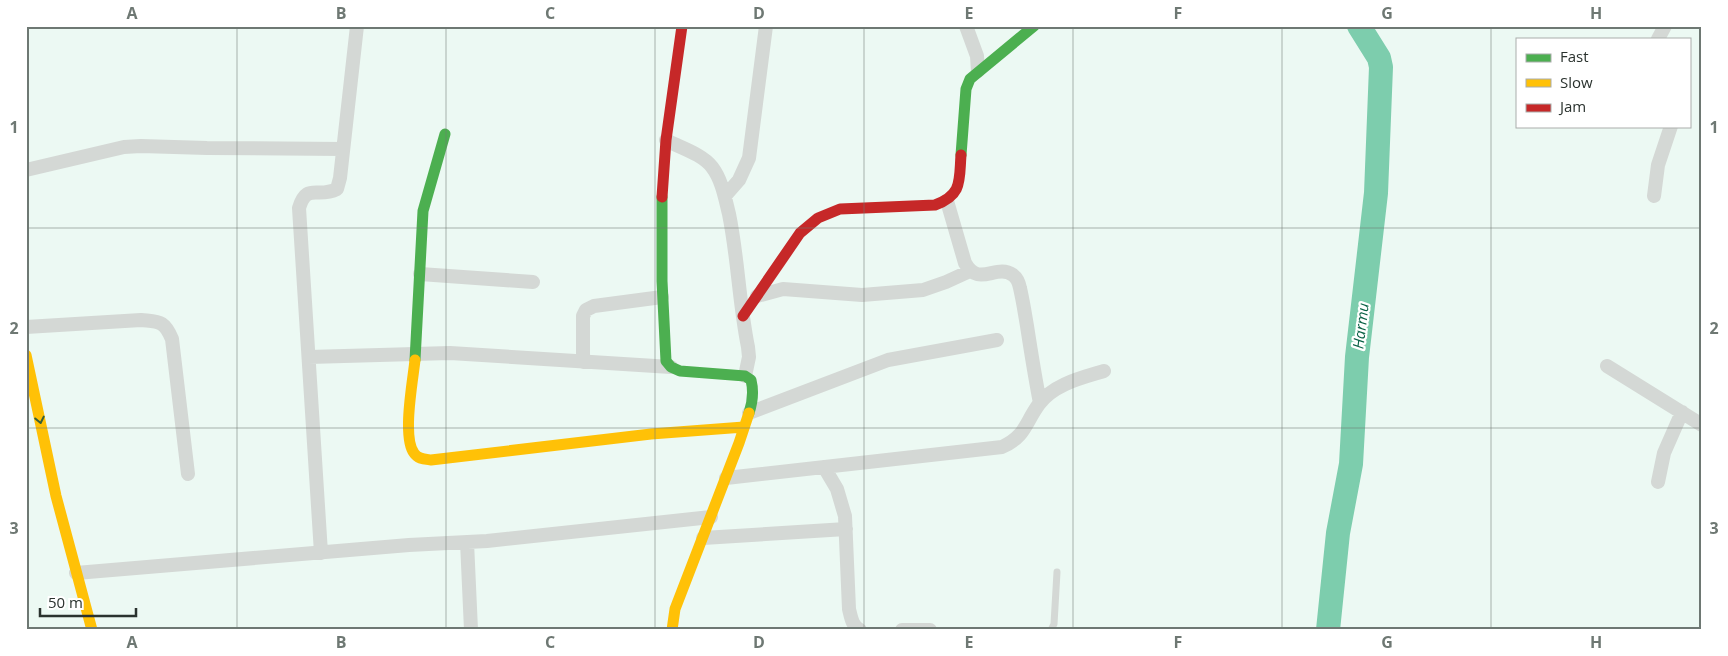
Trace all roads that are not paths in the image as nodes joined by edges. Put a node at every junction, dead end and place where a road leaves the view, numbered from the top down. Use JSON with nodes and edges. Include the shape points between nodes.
{"nodes":[{"id":1,"x":357,"y":26,"type":"edge"},
{"id":2,"x":682,"y":26,"type":"edge"},
{"id":3,"x":766,"y":26,"type":"edge"},
{"id":4,"x":966,"y":26,"type":"edge"},
{"id":5,"x":1034,"y":26,"type":"edge"},
{"id":6,"x":1665,"y":26,"type":"edge"},
{"id":7,"x":1659,"y":38,"type":"edge"},
{"id":8,"x":978,"y":71,"type":"junction"},
{"id":9,"x":1670,"y":128,"type":"edge"},
{"id":10,"x":445,"y":134,"type":"dead end"},
{"id":11,"x":666,"y":140,"type":"junction"},
{"id":12,"x":343,"y":149,"type":"junction"},
{"id":13,"x":26,"y":170,"type":"edge"},
{"id":14,"x":725,"y":196,"type":"junction"},
{"id":15,"x":1654,"y":196,"type":"dead end"},
{"id":16,"x":947,"y":201,"type":"junction"},
{"id":17,"x":970,"y":271,"type":"junction"},
{"id":18,"x":420,"y":274,"type":"junction"},
{"id":19,"x":533,"y":282,"type":"dead end"},
{"id":20,"x":757,"y":296,"type":"junction"},
{"id":21,"x":662,"y":297,"type":"junction"},
{"id":22,"x":743,"y":316,"type":"junction"},
{"id":23,"x":26,"y":327,"type":"edge"},
{"id":24,"x":997,"y":340,"type":"dead end"},
{"id":25,"x":416,"y":353,"type":"junction"},
{"id":26,"x":26,"y":355,"type":"edge"},
{"id":27,"x":309,"y":357,"type":"junction"},
{"id":28,"x":583,"y":362,"type":"junction"},
{"id":29,"x":1607,"y":366,"type":"dead end"},
{"id":30,"x":671,"y":367,"type":"junction"},
{"id":31,"x":1104,"y":371,"type":"dead end"},
{"id":32,"x":745,"y":376,"type":"junction"},
{"id":33,"x":1040,"y":403,"type":"junction"},
{"id":34,"x":1682,"y":412,"type":"junction"},
{"id":35,"x":749,"y":413,"type":"junction"},
{"id":36,"x":744,"y":426,"type":"junction"},
{"id":37,"x":1702,"y":426,"type":"edge"},
{"id":38,"x":824,"y":467,"type":"junction"},
{"id":39,"x":188,"y":474,"type":"dead end"},
{"id":40,"x":726,"y":478,"type":"junction"},
{"id":41,"x":1658,"y":482,"type":"dead end"},
{"id":42,"x":42,"y":488,"type":"dead end"},
{"id":43,"x":50,"y":516,"type":"dead end"},
{"id":44,"x":711,"y":516,"type":"junction"},
{"id":45,"x":846,"y":529,"type":"junction"},
{"id":46,"x":702,"y":538,"type":"junction"},
{"id":47,"x":467,"y":542,"type":"junction"},
{"id":48,"x":322,"y":552,"type":"junction"},
{"id":49,"x":1057,"y":572,"type":"dead end"},
{"id":50,"x":69,"y":580,"type":"junction"},
{"id":51,"x":81,"y":630,"type":"edge"},
{"id":52,"x":92,"y":630,"type":"edge"},
{"id":53,"x":471,"y":630,"type":"edge"},
{"id":54,"x":672,"y":630,"type":"edge"},
{"id":55,"x":860,"y":630,"type":"edge"},
{"id":56,"x":902,"y":630,"type":"edge"},
{"id":57,"x":930,"y":630,"type":"edge"},
{"id":58,"x":1051,"y":630,"type":"edge"}],
"edges":[{"from":1,"to":12,"type":"street"},
{"from":2,"to":11,"type":"street"},
{"from":3,"to":14,"type":"street","via":[[749,158],[739,180]]},
{"from":4,"to":8,"type":"street","via":[[977,56]]},
{"from":5,"to":8,"type":"street"},
{"from":6,"to":7,"type":"street"},
{"from":8,"to":16,"type":"street","via":[[966,89],[959,186],[956,194]]},
{"from":9,"to":15,"type":"street","via":[[1658,165]]},
{"from":10,"to":18,"type":"street","via":[[423,211]]},
{"from":11,"to":14,"type":"street","via":[[712,167]]},
{"from":11,"to":21,"type":"street","via":[[661,214]]},
{"from":12,"to":13,"type":"street","via":[[124,147]]},
{"from":12,"to":27,"type":"street","via":[[337,189],[329,193],[307,193],[302,197],[299,208]]},
{"from":14,"to":22,"type":"street"},
{"from":16,"to":17,"type":"street"},
{"from":16,"to":20,"type":"street","via":[[935,205],[829,212],[800,233]]},
{"from":17,"to":20,"type":"street","via":[[923,290],[862,295],[783,289]]},
{"from":17,"to":33,"type":"street","via":[[975,274],[1001,272],[1016,278]]},
{"from":18,"to":19,"type":"street"},
{"from":18,"to":25,"type":"street"},
{"from":20,"to":22,"type":"street"},
{"from":21,"to":28,"type":"street","via":[[594,306],[586,310],[583,316]]},
{"from":21,"to":30,"type":"street","via":[[666,361]]},
{"from":22,"to":32,"type":"street","via":[[749,357]]},
{"from":23,"to":39,"type":"street","via":[[141,320],[167,327],[172,339]]},
{"from":24,"to":35,"type":"street","via":[[888,360]]},
{"from":25,"to":27,"type":"street"},
{"from":25,"to":28,"type":"street"},
{"from":25,"to":36,"type":"street","via":[[408,429],[410,446],[420,459]]},
{"from":26,"to":50,"type":"street","one_way":true,"via":[[56,496]]},
{"from":27,"to":48,"type":"street"},
{"from":28,"to":30,"type":"street"},
{"from":29,"to":34,"type":"street"},
{"from":30,"to":32,"type":"street","via":[[680,371]]},
{"from":31,"to":33,"type":"street","via":[[1068,382]]},
{"from":32,"to":35,"type":"street","via":[[751,380],[753,389]]},
{"from":33,"to":38,"type":"street","via":[[1014,442],[1002,447]]},
{"from":34,"to":37,"type":"street"},
{"from":34,"to":41,"type":"street","via":[[1664,453]]},
{"from":35,"to":36,"type":"street"},
{"from":36,"to":40,"type":"street"},
{"from":38,"to":40,"type":"street"},
{"from":38,"to":45,"type":"street","via":[[840,496]]},
{"from":40,"to":44,"type":"street"},
{"from":42,"to":43,"type":"street"},
{"from":44,"to":46,"type":"street"},
{"from":44,"to":47,"type":"street"},
{"from":45,"to":46,"type":"street"},
{"from":45,"to":55,"type":"street","via":[[849,608],[852,621]]},
{"from":46,"to":54,"type":"street","via":[[675,609]]},
{"from":47,"to":48,"type":"street"},
{"from":47,"to":53,"type":"street"},
{"from":48,"to":50,"type":"street"},
{"from":49,"to":58,"type":"lane"},
{"from":50,"to":51,"type":"street"},
{"from":50,"to":52,"type":"street"},
{"from":56,"to":57,"type":"street"}]}
